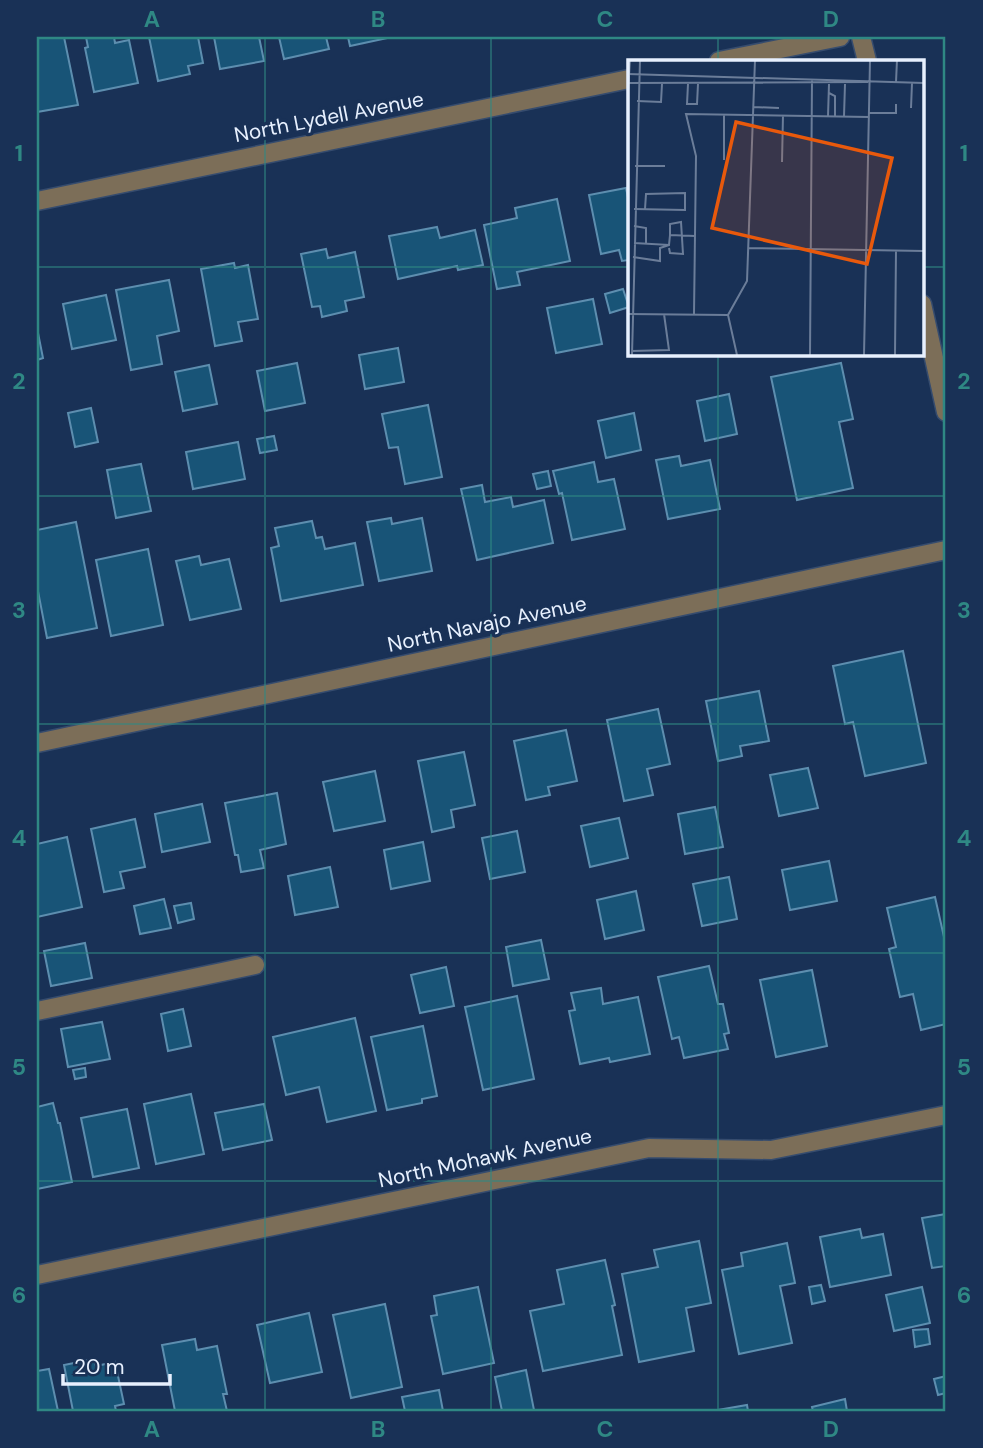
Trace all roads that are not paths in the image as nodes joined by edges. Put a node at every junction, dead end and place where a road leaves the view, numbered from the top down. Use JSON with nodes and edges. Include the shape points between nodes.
{"nodes":[{"id":1,"x":840,"y":37,"type":"edge"},
{"id":2,"x":861,"y":37,"type":"edge"},
{"id":3,"x":724,"y":60,"type":"edge"},
{"id":4,"x":867,"y":60,"type":"edge"},
{"id":5,"x":628,"y":79,"type":"edge"},
{"id":6,"x":37,"y":201,"type":"edge"},
{"id":7,"x":923,"y":308,"type":"edge"},
{"id":8,"x":946,"y":412,"type":"edge"},
{"id":9,"x":946,"y":550,"type":"edge"},
{"id":10,"x":37,"y":743,"type":"edge"},
{"id":11,"x":254,"y":965,"type":"dead end"},
{"id":12,"x":37,"y":1011,"type":"edge"},
{"id":13,"x":946,"y":1115,"type":"edge"},
{"id":14,"x":37,"y":1275,"type":"edge"}],
"edges":[{"from":1,"to":3,"type":"street"},
{"from":2,"to":4,"type":"street"},
{"from":5,"to":6,"type":"street","name":"North Lydell Avenue"},
{"from":7,"to":8,"type":"street"},
{"from":9,"to":10,"type":"street","name":"North Navajo Avenue"},
{"from":11,"to":12,"type":"street"},
{"from":13,"to":14,"type":"street","name":"North Mohawk Avenue","via":[[771,1150],[649,1147]]}]}
